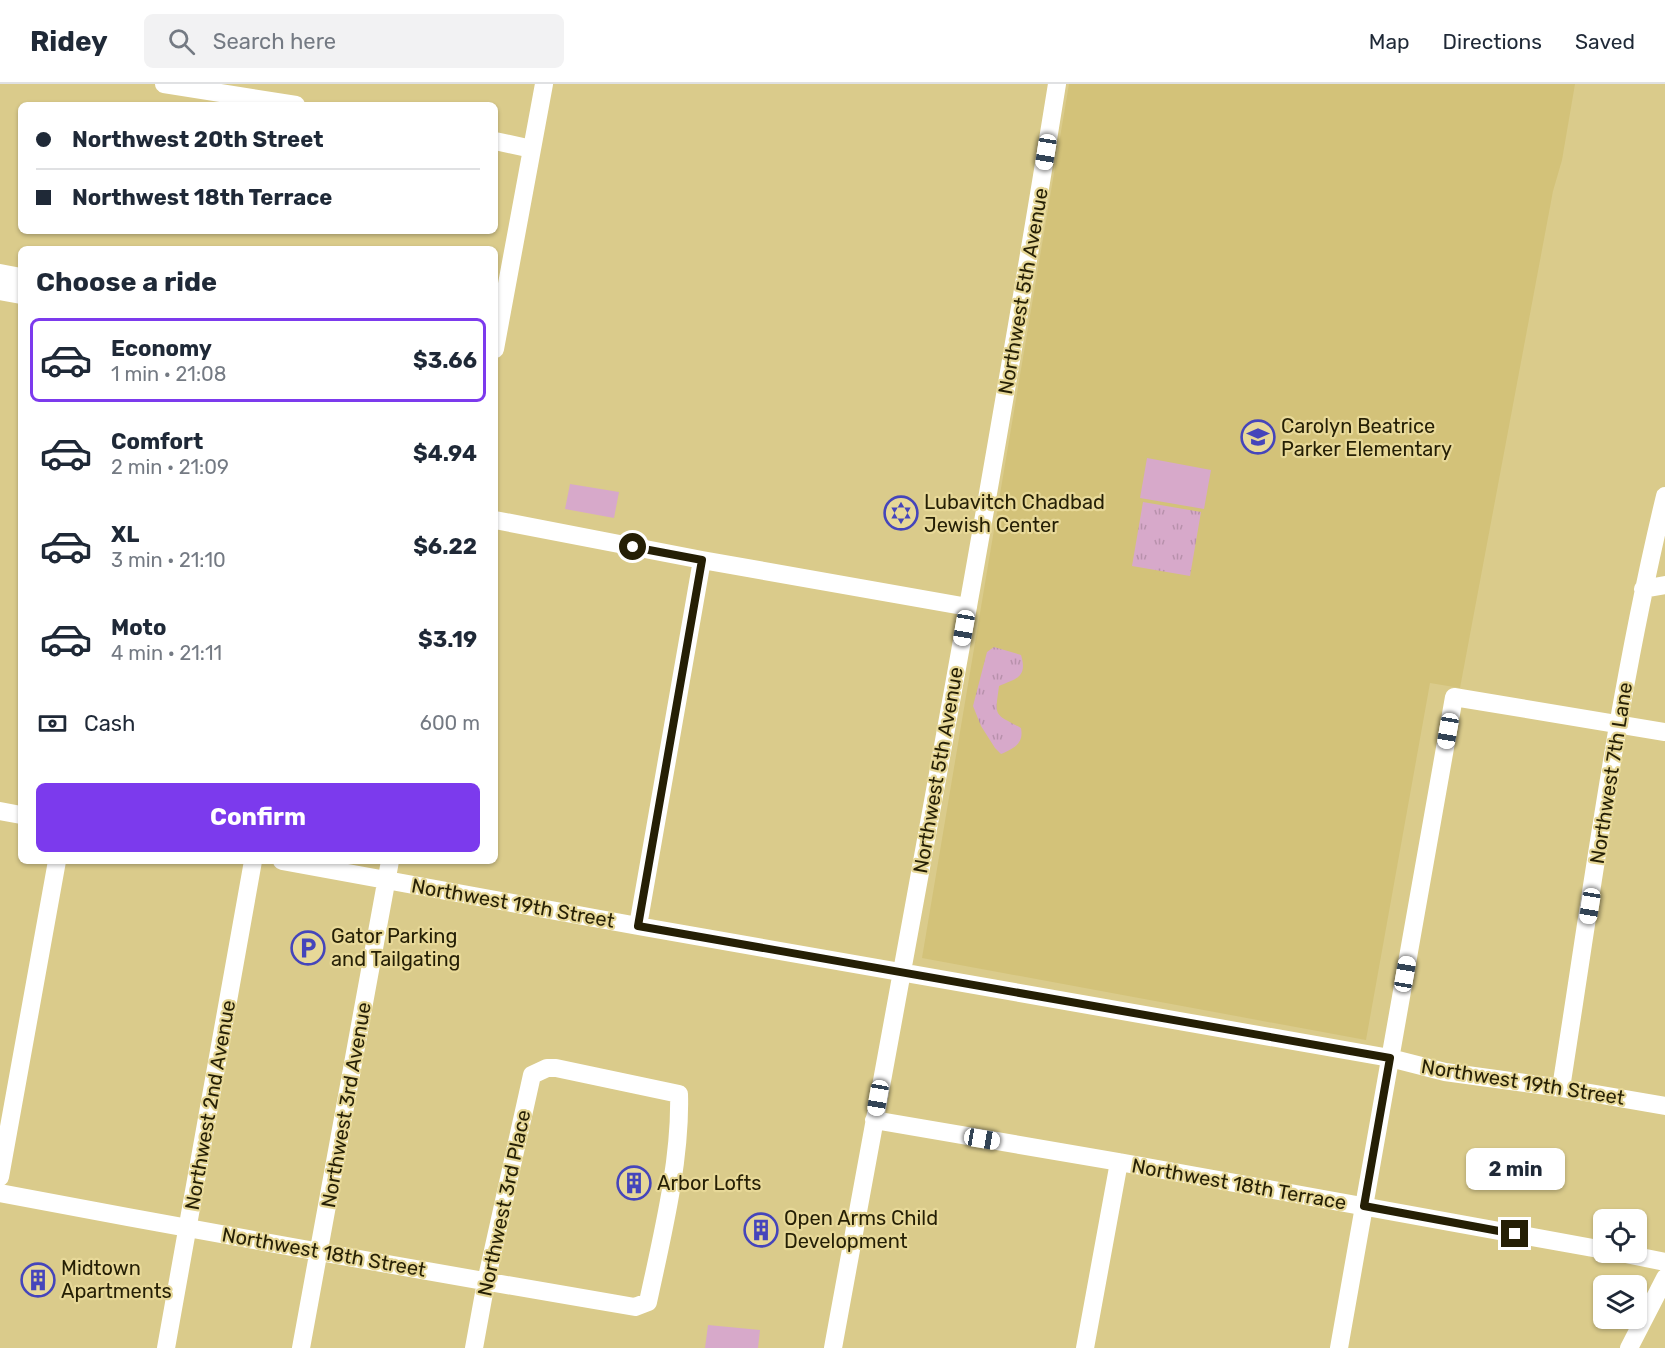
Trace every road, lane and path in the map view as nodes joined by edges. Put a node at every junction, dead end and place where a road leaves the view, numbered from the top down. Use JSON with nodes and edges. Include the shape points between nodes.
{"nodes":[{"id":1,"x":164,"y":84,"type":"edge"},
{"id":2,"x":544,"y":84,"type":"edge"},
{"id":3,"x":1057,"y":84,"type":"edge"},
{"id":4,"x":277,"y":102,"type":"edge"},
{"id":5,"x":498,"y":142,"type":"edge"},
{"id":6,"x":532,"y":148,"type":"junction"},
{"id":7,"x":0,"y":273,"type":"edge"},
{"id":8,"x":18,"y":276,"type":"edge"},
{"id":9,"x":0,"y":291,"type":"edge"},
{"id":10,"x":18,"y":294,"type":"edge"},
{"id":11,"x":498,"y":333,"type":"edge"},
{"id":12,"x":1665,"y":496,"type":"edge"},
{"id":13,"x":498,"y":521,"type":"edge"},
{"id":14,"x":702,"y":560,"type":"junction"},
{"id":15,"x":1665,"y":585,"type":"edge"},
{"id":16,"x":1643,"y":589,"type":"junction"},
{"id":17,"x":968,"y":607,"type":"junction"},
{"id":18,"x":1618,"y":724,"type":"junction"},
{"id":19,"x":1665,"y":732,"type":"edge"},
{"id":20,"x":0,"y":812,"type":"edge"},
{"id":21,"x":18,"y":815,"type":"edge"},
{"id":22,"x":56,"y":864,"type":"edge"},
{"id":23,"x":252,"y":864,"type":"edge"},
{"id":24,"x":299,"y":864,"type":"edge"},
{"id":25,"x":390,"y":864,"type":"edge"},
{"id":26,"x":387,"y":880,"type":"junction"},
{"id":27,"x":638,"y":926,"type":"junction"},
{"id":28,"x":902,"y":972,"type":"junction"},
{"id":29,"x":1390,"y":1058,"type":"junction"},
{"id":30,"x":1561,"y":1088,"type":"junction"},
{"id":31,"x":1665,"y":1106,"type":"edge"},
{"id":32,"x":874,"y":1120,"type":"junction"},
{"id":33,"x":1119,"y":1162,"type":"junction"},
{"id":34,"x":0,"y":1177,"type":"edge"},
{"id":35,"x":0,"y":1193,"type":"edge"},
{"id":36,"x":1364,"y":1206,"type":"junction"},
{"id":37,"x":189,"y":1227,"type":"junction"},
{"id":38,"x":1593,"y":1248,"type":"edge"},
{"id":39,"x":319,"y":1252,"type":"junction"},
{"id":40,"x":1647,"y":1258,"type":"edge"},
{"id":41,"x":1665,"y":1262,"type":"edge"},
{"id":42,"x":1665,"y":1278,"type":"edge"},
{"id":43,"x":486,"y":1282,"type":"junction"},
{"id":44,"x":648,"y":1302,"type":"joint"},
{"id":45,"x":166,"y":1348,"type":"edge"},
{"id":46,"x":301,"y":1348,"type":"edge"},
{"id":47,"x":474,"y":1348,"type":"edge"},
{"id":48,"x":833,"y":1348,"type":"edge"},
{"id":49,"x":1085,"y":1348,"type":"edge"},
{"id":50,"x":1339,"y":1348,"type":"edge"},
{"id":51,"x":1629,"y":1348,"type":"edge"}],
"edges":[{"from":1,"to":4,"type":"street"},
{"from":2,"to":6,"type":"street"},
{"from":3,"to":17,"type":"street","name":"Northwest 5th Avenue"},
{"from":5,"to":6,"type":"street"},
{"from":6,"to":11,"type":"street"},
{"from":7,"to":8,"type":"street"},
{"from":9,"to":10,"type":"street"},
{"from":12,"to":16,"type":"street","name":"Northwest 7th Lane"},
{"from":13,"to":14,"type":"street"},
{"from":14,"to":17,"type":"street"},
{"from":14,"to":27,"type":"street"},
{"from":15,"to":16,"type":"street"},
{"from":16,"to":18,"type":"street","name":"Northwest 7th Lane"},
{"from":17,"to":28,"type":"street","name":"Northwest 5th Avenue"},
{"from":18,"to":19,"type":"street"},
{"from":18,"to":29,"type":"street","via":[[1454,697]]},
{"from":18,"to":30,"type":"street","name":"Northwest 7th Lane"},
{"from":20,"to":21,"type":"street"},
{"from":22,"to":34,"type":"street"},
{"from":23,"to":37,"type":"street","name":"Northwest 2nd Avenue"},
{"from":24,"to":26,"type":"street","name":"Northwest 19th Street"},
{"from":25,"to":26,"type":"street","name":"Northwest 3rd Avenue"},
{"from":26,"to":27,"type":"street","name":"Northwest 19th Street"},
{"from":26,"to":39,"type":"street","name":"Northwest 3rd Avenue"},
{"from":27,"to":28,"type":"street","name":"Northwest 19th Street"},
{"from":28,"to":29,"type":"street","name":"Northwest 19th Street"},
{"from":28,"to":32,"type":"street","name":"Northwest 5th Avenue"},
{"from":29,"to":30,"type":"street","name":"Northwest 19th Street","via":[[1445,1072]]},
{"from":29,"to":36,"type":"street"},
{"from":30,"to":31,"type":"street","name":"Northwest 19th Street"},
{"from":32,"to":33,"type":"street","name":"Northwest 18th Terrace"},
{"from":32,"to":48,"type":"street","name":"Northwest 5th Avenue"},
{"from":33,"to":36,"type":"street","name":"Northwest 18th Terrace"},
{"from":33,"to":49,"type":"street"},
{"from":35,"to":37,"type":"street","name":"Northwest 18th Street"},
{"from":36,"to":38,"type":"street","name":"Northwest 18th Terrace"},
{"from":36,"to":50,"type":"street"},
{"from":37,"to":39,"type":"street","name":"Northwest 18th Street"},
{"from":37,"to":45,"type":"street","name":"Northwest 2nd Avenue"},
{"from":39,"to":43,"type":"street","name":"Northwest 18th Street"},
{"from":39,"to":46,"type":"street","name":"Northwest 3rd Avenue"},
{"from":40,"to":41,"type":"street"},
{"from":42,"to":51,"type":"street"},
{"from":43,"to":44,"type":"street","name":"Northwest 18th Street","via":[[635,1307]]},
{"from":43,"to":44,"type":"street","name":"Northwest 3rd Place","via":[[532,1075],[556,1068],[679,1094],[680,1124]]},
{"from":43,"to":47,"type":"street","name":"Northwest 3rd Place"}]}
